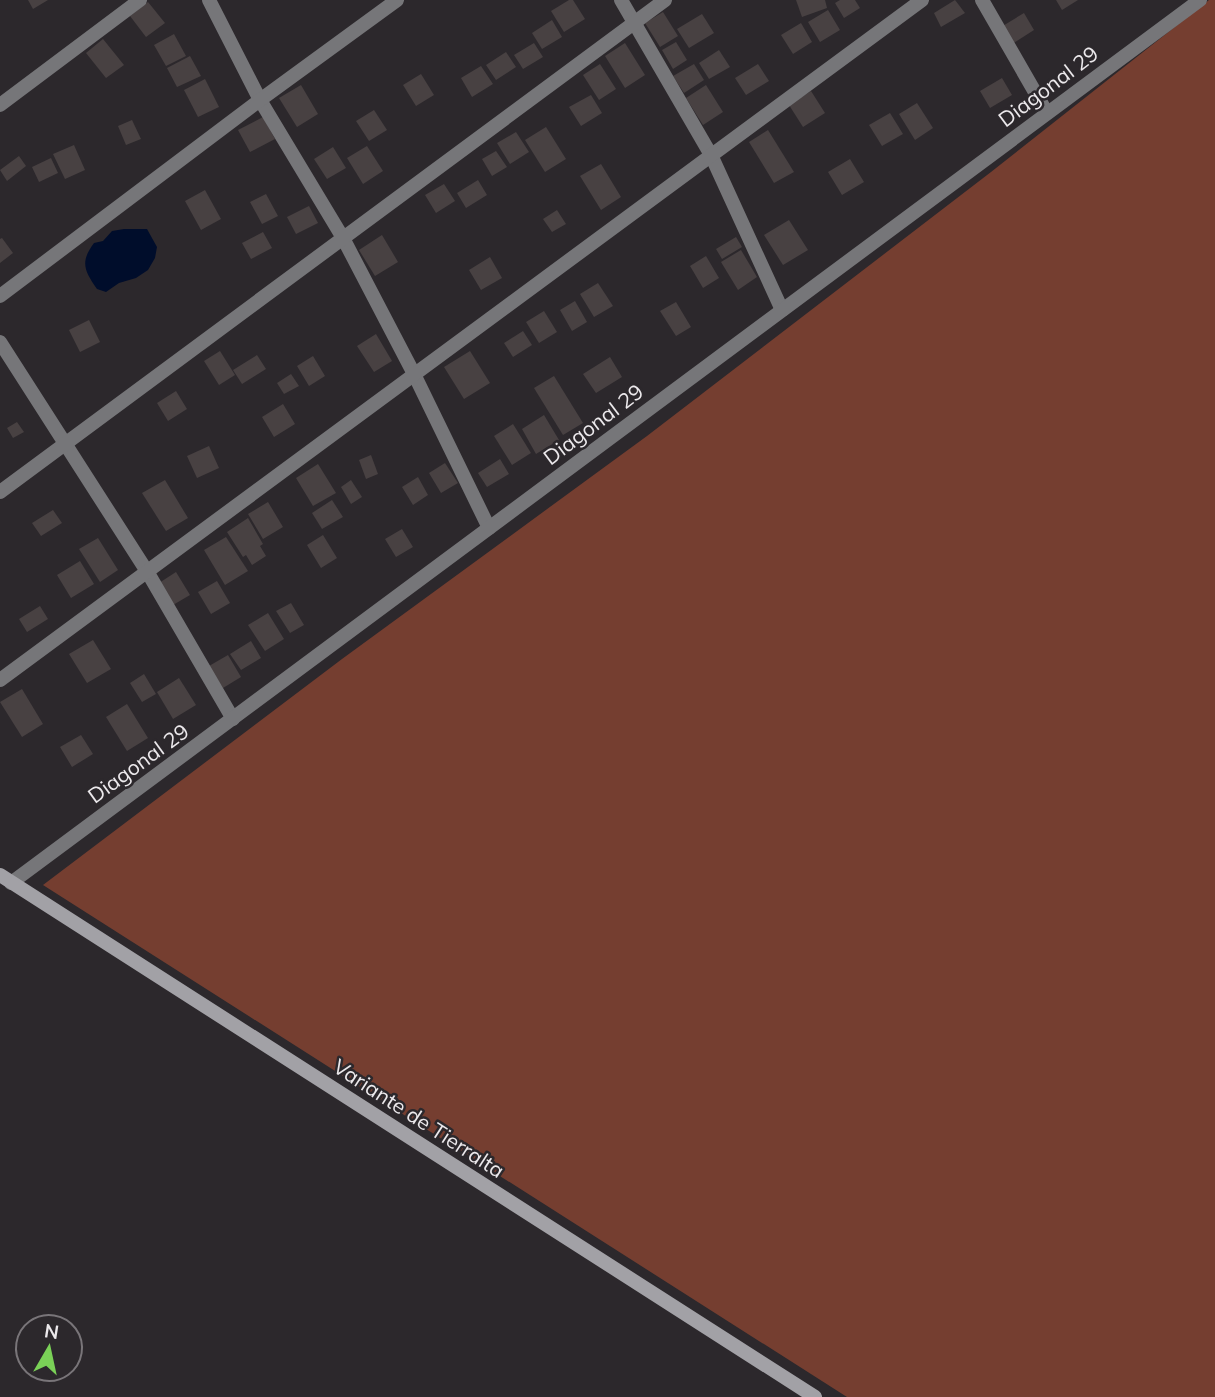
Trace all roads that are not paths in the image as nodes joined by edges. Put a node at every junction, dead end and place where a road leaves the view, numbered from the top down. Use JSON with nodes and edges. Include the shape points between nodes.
{"nodes":[{"id":1,"x":140,"y":0,"type":"edge"},
{"id":2,"x":209,"y":0,"type":"edge"},
{"id":3,"x":397,"y":0,"type":"edge"},
{"id":4,"x":621,"y":0,"type":"edge"},
{"id":5,"x":665,"y":0,"type":"edge"},
{"id":6,"x":922,"y":0,"type":"edge"},
{"id":7,"x":982,"y":0,"type":"edge"},
{"id":8,"x":1200,"y":0,"type":"edge"},
{"id":9,"x":634,"y":23,"type":"junction"},
{"id":10,"x":260,"y":100,"type":"junction"},
{"id":11,"x":0,"y":105,"type":"edge"},
{"id":12,"x":1047,"y":113,"type":"junction"},
{"id":13,"x":711,"y":155,"type":"junction"},
{"id":14,"x":343,"y":238,"type":"junction"},
{"id":15,"x":0,"y":296,"type":"edge"},
{"id":16,"x":782,"y":310,"type":"junction"},
{"id":17,"x":0,"y":342,"type":"edge"},
{"id":18,"x":414,"y":374,"type":"junction"},
{"id":19,"x":65,"y":444,"type":"junction"},
{"id":20,"x":0,"y":492,"type":"edge"},
{"id":21,"x":489,"y":528,"type":"junction"},
{"id":22,"x":148,"y":573,"type":"junction"},
{"id":23,"x":0,"y":680,"type":"edge"},
{"id":24,"x":233,"y":719,"type":"junction"},
{"id":25,"x":6,"y":879,"type":"edge"},
{"id":26,"x":815,"y":1397,"type":"edge"}],
"edges":[{"from":1,"to":11,"type":"street"},
{"from":2,"to":10,"type":"street"},
{"from":3,"to":10,"type":"street"},
{"from":4,"to":9,"type":"street"},
{"from":5,"to":9,"type":"street"},
{"from":6,"to":13,"type":"street"},
{"from":7,"to":12,"type":"street"},
{"from":8,"to":12,"type":"street","name":"Diagonal 29"},
{"from":9,"to":13,"type":"street"},
{"from":9,"to":14,"type":"street"},
{"from":10,"to":14,"type":"street"},
{"from":10,"to":15,"type":"street"},
{"from":12,"to":16,"type":"street","name":"Diagonal 29"},
{"from":13,"to":16,"type":"street"},
{"from":13,"to":18,"type":"street"},
{"from":14,"to":18,"type":"street"},
{"from":14,"to":19,"type":"street"},
{"from":16,"to":21,"type":"street","name":"Diagonal 29"},
{"from":17,"to":19,"type":"street"},
{"from":18,"to":21,"type":"street"},
{"from":18,"to":22,"type":"street"},
{"from":19,"to":20,"type":"street"},
{"from":19,"to":22,"type":"street"},
{"from":21,"to":24,"type":"street","name":"Diagonal 29"},
{"from":22,"to":23,"type":"street"},
{"from":22,"to":24,"type":"street"},
{"from":24,"to":25,"type":"street","name":"Diagonal 29"},
{"from":25,"to":26,"type":"main road","name":"Variante de Tierralta"}]}
